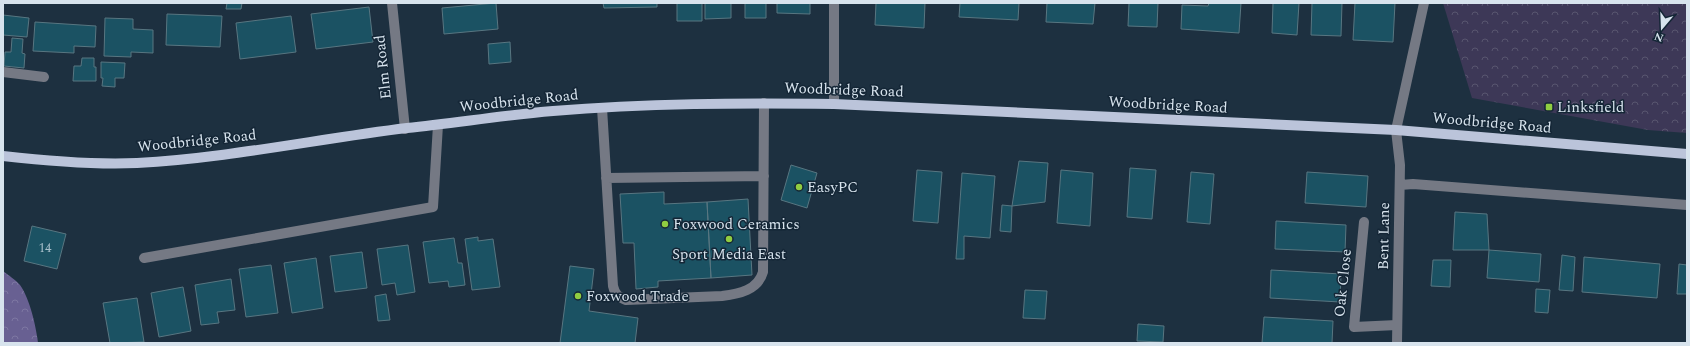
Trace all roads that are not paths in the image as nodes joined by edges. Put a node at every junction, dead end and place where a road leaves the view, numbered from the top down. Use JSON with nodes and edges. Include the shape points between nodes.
{"nodes":[{"id":1,"x":392,"y":3,"type":"edge"},
{"id":2,"x":834,"y":3,"type":"edge"},
{"id":3,"x":1424,"y":3,"type":"edge"},
{"id":4,"x":3,"y":72,"type":"edge"},
{"id":5,"x":44,"y":77,"type":"dead end"},
{"id":6,"x":764,"y":103,"type":"junction"},
{"id":7,"x":834,"y":104,"type":"junction"},
{"id":8,"x":602,"y":108,"type":"junction"},
{"id":9,"x":438,"y":125,"type":"junction"},
{"id":10,"x":405,"y":129,"type":"junction"},
{"id":11,"x":1396,"y":130,"type":"junction"},
{"id":12,"x":1687,"y":154,"type":"edge"},
{"id":13,"x":3,"y":156,"type":"edge"},
{"id":14,"x":764,"y":176,"type":"junction"},
{"id":15,"x":606,"y":178,"type":"junction"},
{"id":16,"x":1400,"y":185,"type":"junction"},
{"id":17,"x":1687,"y":205,"type":"edge"},
{"id":18,"x":1364,"y":222,"type":"dead end"},
{"id":19,"x":144,"y":258,"type":"dead end"},
{"id":20,"x":1397,"y":326,"type":"junction"},
{"id":21,"x":1397,"y":343,"type":"edge"}],
"edges":[{"from":1,"to":10,"type":"street","name":"Elm Road"},
{"from":2,"to":7,"type":"street"},
{"from":3,"to":11,"type":"street"},
{"from":4,"to":5,"type":"street"},
{"from":6,"to":7,"type":"main road","name":"Woodbridge Road"},
{"from":6,"to":8,"type":"main road","name":"Woodbridge Road"},
{"from":6,"to":14,"type":"street"},
{"from":7,"to":11,"type":"main road","name":"Woodbridge Road"},
{"from":8,"to":9,"type":"main road","name":"Woodbridge Road","via":[[552,111]]},
{"from":8,"to":15,"type":"street"},
{"from":9,"to":10,"type":"main road","name":"Woodbridge Road"},
{"from":9,"to":19,"type":"street","via":[[433,207]]},
{"from":10,"to":13,"type":"main road","name":"Woodbridge Road","via":[[166,161],[107,164]]},
{"from":11,"to":12,"type":"main road","name":"Woodbridge Road"},
{"from":11,"to":16,"type":"street","name":"Bent Lane"},
{"from":14,"to":15,"type":"street"},
{"from":14,"to":15,"type":"street","via":[[763,272],[754,286],[744,292],[722,296],[626,300],[615,294],[613,286]]},
{"from":16,"to":17,"type":"street"},
{"from":16,"to":20,"type":"street","name":"Bent Lane"},
{"from":18,"to":20,"type":"street","name":"Oak Close","via":[[1354,327]]},
{"from":20,"to":21,"type":"street","name":"Bent Lane"}]}
